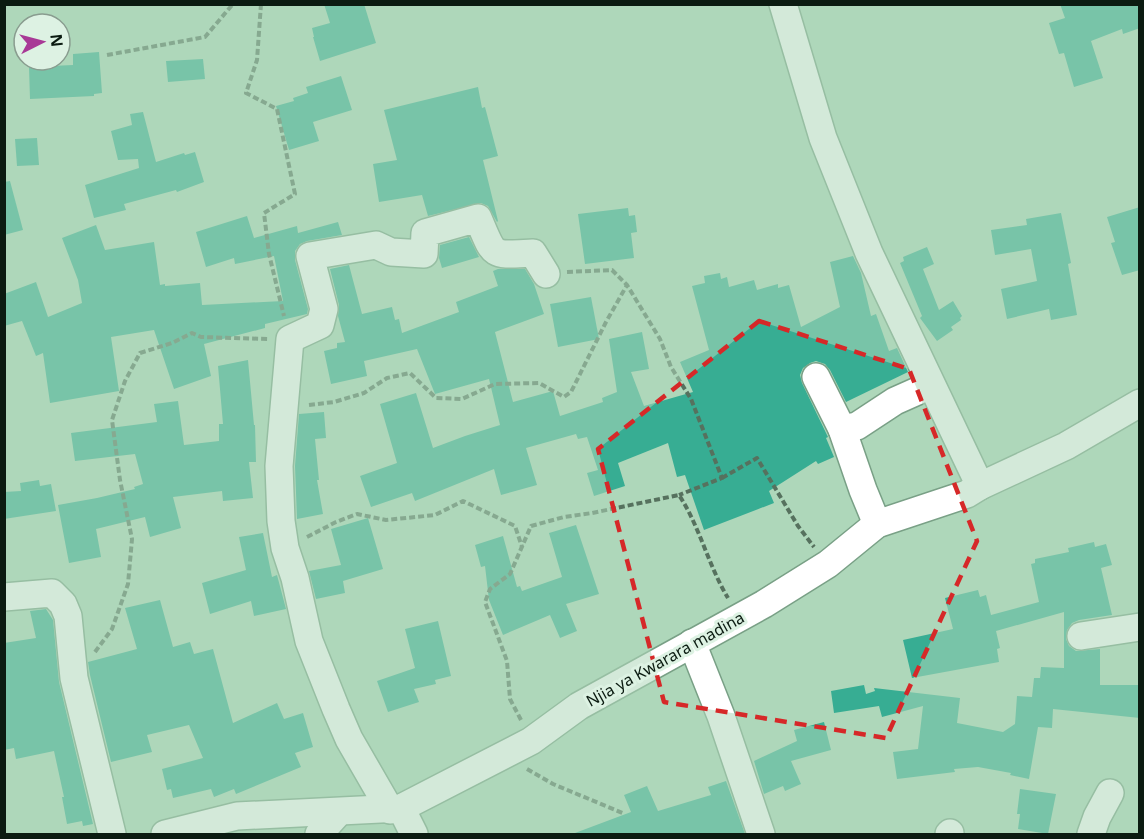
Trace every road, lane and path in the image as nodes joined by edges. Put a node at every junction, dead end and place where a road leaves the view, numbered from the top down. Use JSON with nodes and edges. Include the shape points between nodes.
{"nodes":[{"id":1,"x":233,"y":4,"type":"edge"},
{"id":2,"x":261,"y":4,"type":"edge"},
{"id":3,"x":783,"y":4,"type":"edge"},
{"id":4,"x":107,"y":56,"type":"dead end"},
{"id":5,"x":546,"y":274,"type":"joint"},
{"id":6,"x":627,"y":285,"type":"junction"},
{"id":7,"x":290,"y":339,"type":"junction"},
{"id":8,"x":816,"y":377,"type":"dead end"},
{"id":9,"x":931,"y":385,"type":"junction"},
{"id":10,"x":1140,"y":403,"type":"edge"},
{"id":11,"x":284,"y":407,"type":"junction"},
{"id":12,"x":842,"y":429,"type":"junction"},
{"id":13,"x":722,"y":478,"type":"junction"},
{"id":14,"x":980,"y":486,"type":"junction"},
{"id":15,"x":680,"y":495,"type":"junction"},
{"id":16,"x":877,"y":524,"type":"junction"},
{"id":17,"x":285,"y":548,"type":"junction"},
{"id":18,"x":523,"y":548,"type":"junction"},
{"id":19,"x":828,"y":564,"type":"junction"},
{"id":20,"x":4,"y":597,"type":"edge"},
{"id":21,"x":747,"y":613,"type":"junction"},
{"id":22,"x":1140,"y":627,"type":"edge"},
{"id":23,"x":1081,"y":636,"type":"dead end"},
{"id":24,"x":692,"y":642,"type":"junction"},
{"id":25,"x":74,"y":678,"type":"junction"},
{"id":26,"x":531,"y":741,"type":"junction"},
{"id":27,"x":503,"y":755,"type":"junction"},
{"id":28,"x":1110,"y":793,"type":"dead end"},
{"id":29,"x":395,"y":809,"type":"junction"},
{"id":30,"x":339,"y":812,"type":"junction"},
{"id":31,"x":625,"y":814,"type":"dead end"},
{"id":32,"x":194,"y":831,"type":"edge"},
{"id":33,"x":112,"y":834,"type":"edge"},
{"id":34,"x":165,"y":834,"type":"edge"},
{"id":35,"x":319,"y":834,"type":"edge"},
{"id":36,"x":414,"y":834,"type":"edge"},
{"id":37,"x":761,"y":834,"type":"edge"},
{"id":38,"x":1091,"y":834,"type":"edge"}],
"edges":[{"from":1,"to":4,"type":"path","via":[[205,37]]},
{"from":2,"to":7,"type":"path","via":[[257,60],[246,93],[277,109],[295,194],[264,213],[269,254]]},
{"from":3,"to":9,"type":"street","via":[[827,149],[868,253]]},
{"from":5,"to":6,"type":"path","via":[[612,270]]},
{"from":5,"to":7,"type":"street","via":[[532,253],[499,255],[491,249],[478,219],[425,233],[424,254],[391,252],[376,245],[310,256],[324,309],[320,325]]},
{"from":6,"to":11,"type":"path","via":[[572,392],[564,396],[539,383],[495,384],[462,399],[436,398],[410,373],[387,378],[364,393],[334,402]]},
{"from":6,"to":13,"type":"path","via":[[691,399]]},
{"from":7,"to":11,"type":"street"},
{"from":7,"to":25,"type":"path","via":[[201,337],[192,333],[172,344],[140,353],[125,381],[112,420],[132,539],[128,584],[112,628]]},
{"from":8,"to":12,"type":"street"},
{"from":9,"to":12,"type":"street","via":[[895,401],[857,426]]},
{"from":9,"to":14,"type":"street"},
{"from":10,"to":14,"type":"street","name":"Njia ya Kwarara madina","via":[[1066,446]]},
{"from":11,"to":17,"type":"street","via":[[279,466]]},
{"from":12,"to":16,"type":"street"},
{"from":13,"to":15,"type":"path"},
{"from":13,"to":19,"type":"path","via":[[757,458],[798,526]]},
{"from":14,"to":16,"type":"street","name":"Njia ya Kwarara madina","via":[[967,494]]},
{"from":15,"to":18,"type":"path","via":[[531,526]]},
{"from":15,"to":21,"type":"path","via":[[692,514],[717,579],[729,599]]},
{"from":16,"to":19,"type":"street","name":"Njia ya Kwarara madina"},
{"from":17,"to":18,"type":"path","via":[[357,514],[396,519],[435,514],[463,501],[515,526]]},
{"from":17,"to":29,"type":"street","via":[[309,641],[336,709],[349,739]]},
{"from":18,"to":26,"type":"path","via":[[510,574],[490,589],[485,602],[507,661],[510,699]]},
{"from":19,"to":21,"type":"street","name":"Njia ya Kwarara madina"},
{"from":20,"to":25,"type":"street","via":[[52,593],[63,604],[68,616]]},
{"from":21,"to":24,"type":"street","name":"Njia ya Kwarara madina"},
{"from":22,"to":23,"type":"street"},
{"from":24,"to":26,"type":"street","name":"Njia ya Kwarara madina","via":[[579,706]]},
{"from":24,"to":37,"type":"street"},
{"from":25,"to":33,"type":"street"},
{"from":26,"to":27,"type":"street","name":"Njia ya Kwarara madina"},
{"from":27,"to":29,"type":"street","name":"Njia ya Kwarara madina"},
{"from":27,"to":31,"type":"path","via":[[553,784]]},
{"from":28,"to":38,"type":"street"},
{"from":29,"to":30,"type":"street","name":"Njia ya Kwarara madina"},
{"from":29,"to":36,"type":"street"},
{"from":30,"to":32,"type":"street","name":"Njia ya Kwarara madina","via":[[237,816]]},
{"from":30,"to":35,"type":"street"},
{"from":32,"to":34,"type":"street","name":"Njia ya Kwarara madina"}]}
